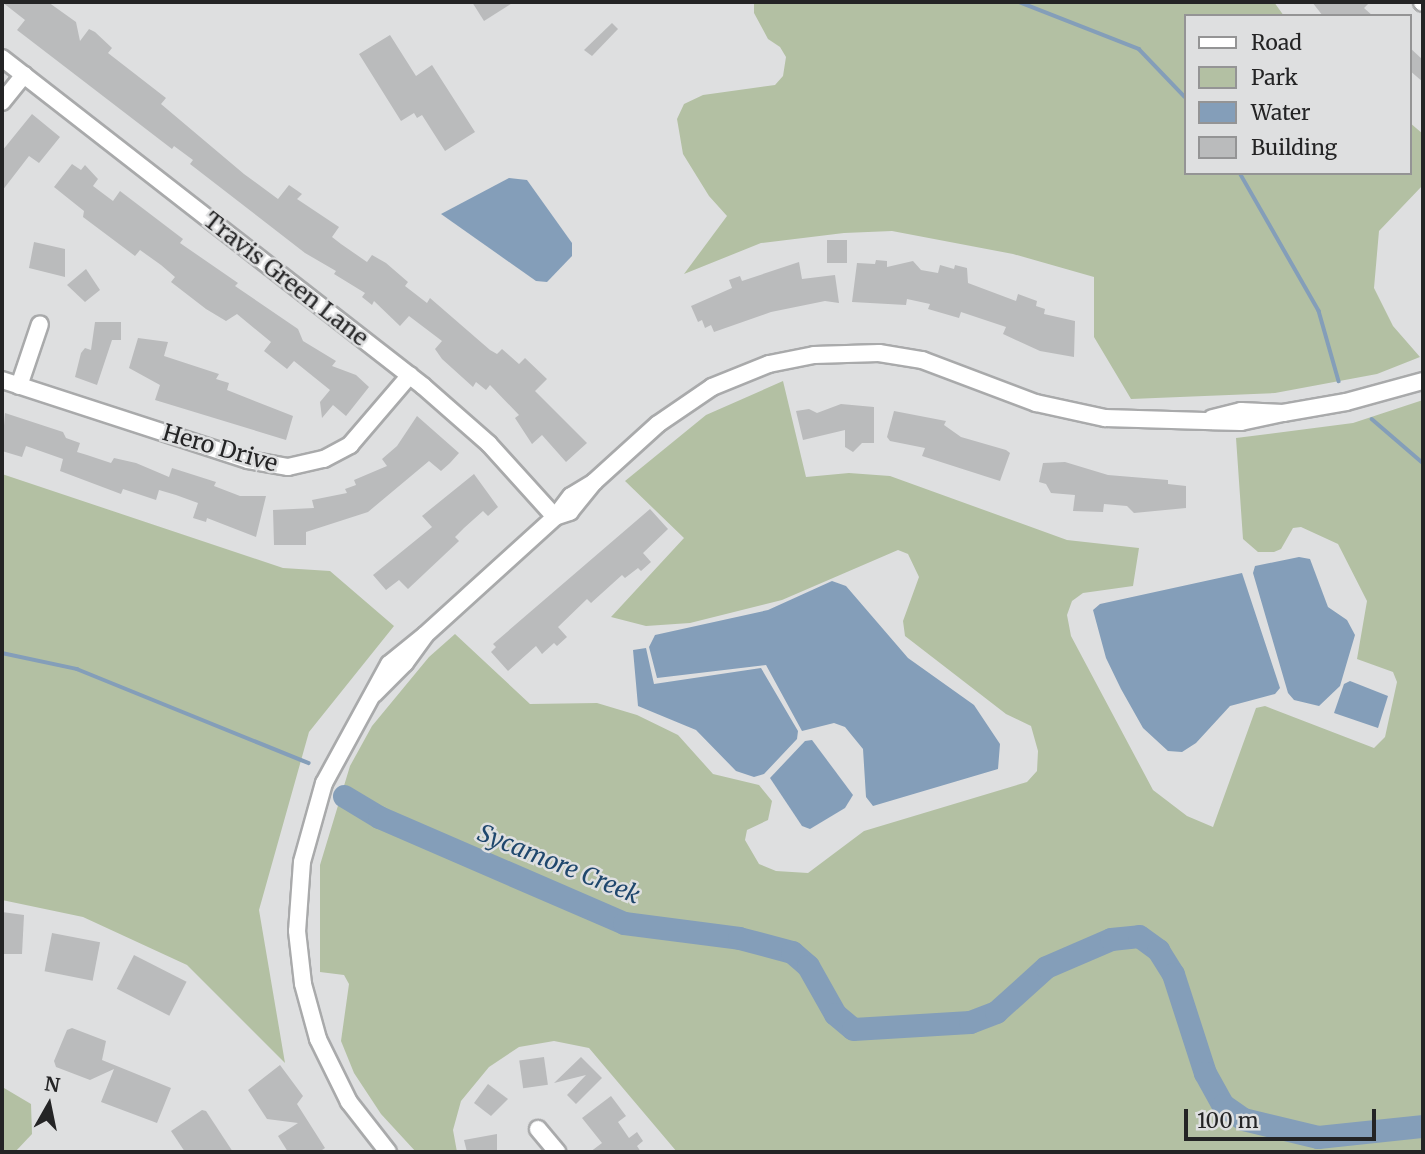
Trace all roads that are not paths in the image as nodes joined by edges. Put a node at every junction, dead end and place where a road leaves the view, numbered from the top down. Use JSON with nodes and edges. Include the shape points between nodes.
{"nodes":[{"id":1,"x":2,"y":58,"type":"edge"},
{"id":2,"x":24,"y":75,"type":"junction"},
{"id":3,"x":2,"y":102,"type":"edge"},
{"id":4,"x":40,"y":324,"type":"dead end"},
{"id":5,"x":410,"y":375,"type":"junction"},
{"id":6,"x":2,"y":380,"type":"edge"},
{"id":7,"x":1423,"y":381,"type":"edge"},
{"id":8,"x":19,"y":386,"type":"junction"},
{"id":9,"x":555,"y":517,"type":"junction"},
{"id":10,"x":538,"y":1129,"type":"dead end"},
{"id":11,"x":388,"y":1152,"type":"edge"},
{"id":12,"x":557,"y":1152,"type":"edge"}],
"edges":[{"from":1,"to":2,"type":"street","name":"Travis Green Lane"},
{"from":2,"to":3,"type":"street"},
{"from":2,"to":5,"type":"street","name":"Travis Green Lane"},
{"from":4,"to":8,"type":"street"},
{"from":5,"to":8,"type":"street","name":"Hero Drive","via":[[350,444],[324,460],[288,467],[248,460]]},
{"from":5,"to":9,"type":"street","name":"Travis Green Lane","via":[[474,429]]},
{"from":6,"to":8,"type":"street","name":"Hero Drive"},
{"from":7,"to":9,"type":"street","via":[[1252,421],[1077,414],[922,360],[879,353],[814,355],[769,364],[712,387],[658,425],[594,482],[570,512]]},
{"from":9,"to":11,"type":"street","via":[[425,635],[374,694],[344,740],[317,802],[300,876],[297,931],[307,1003],[326,1059],[349,1102]]},
{"from":10,"to":12,"type":"street"}]}
